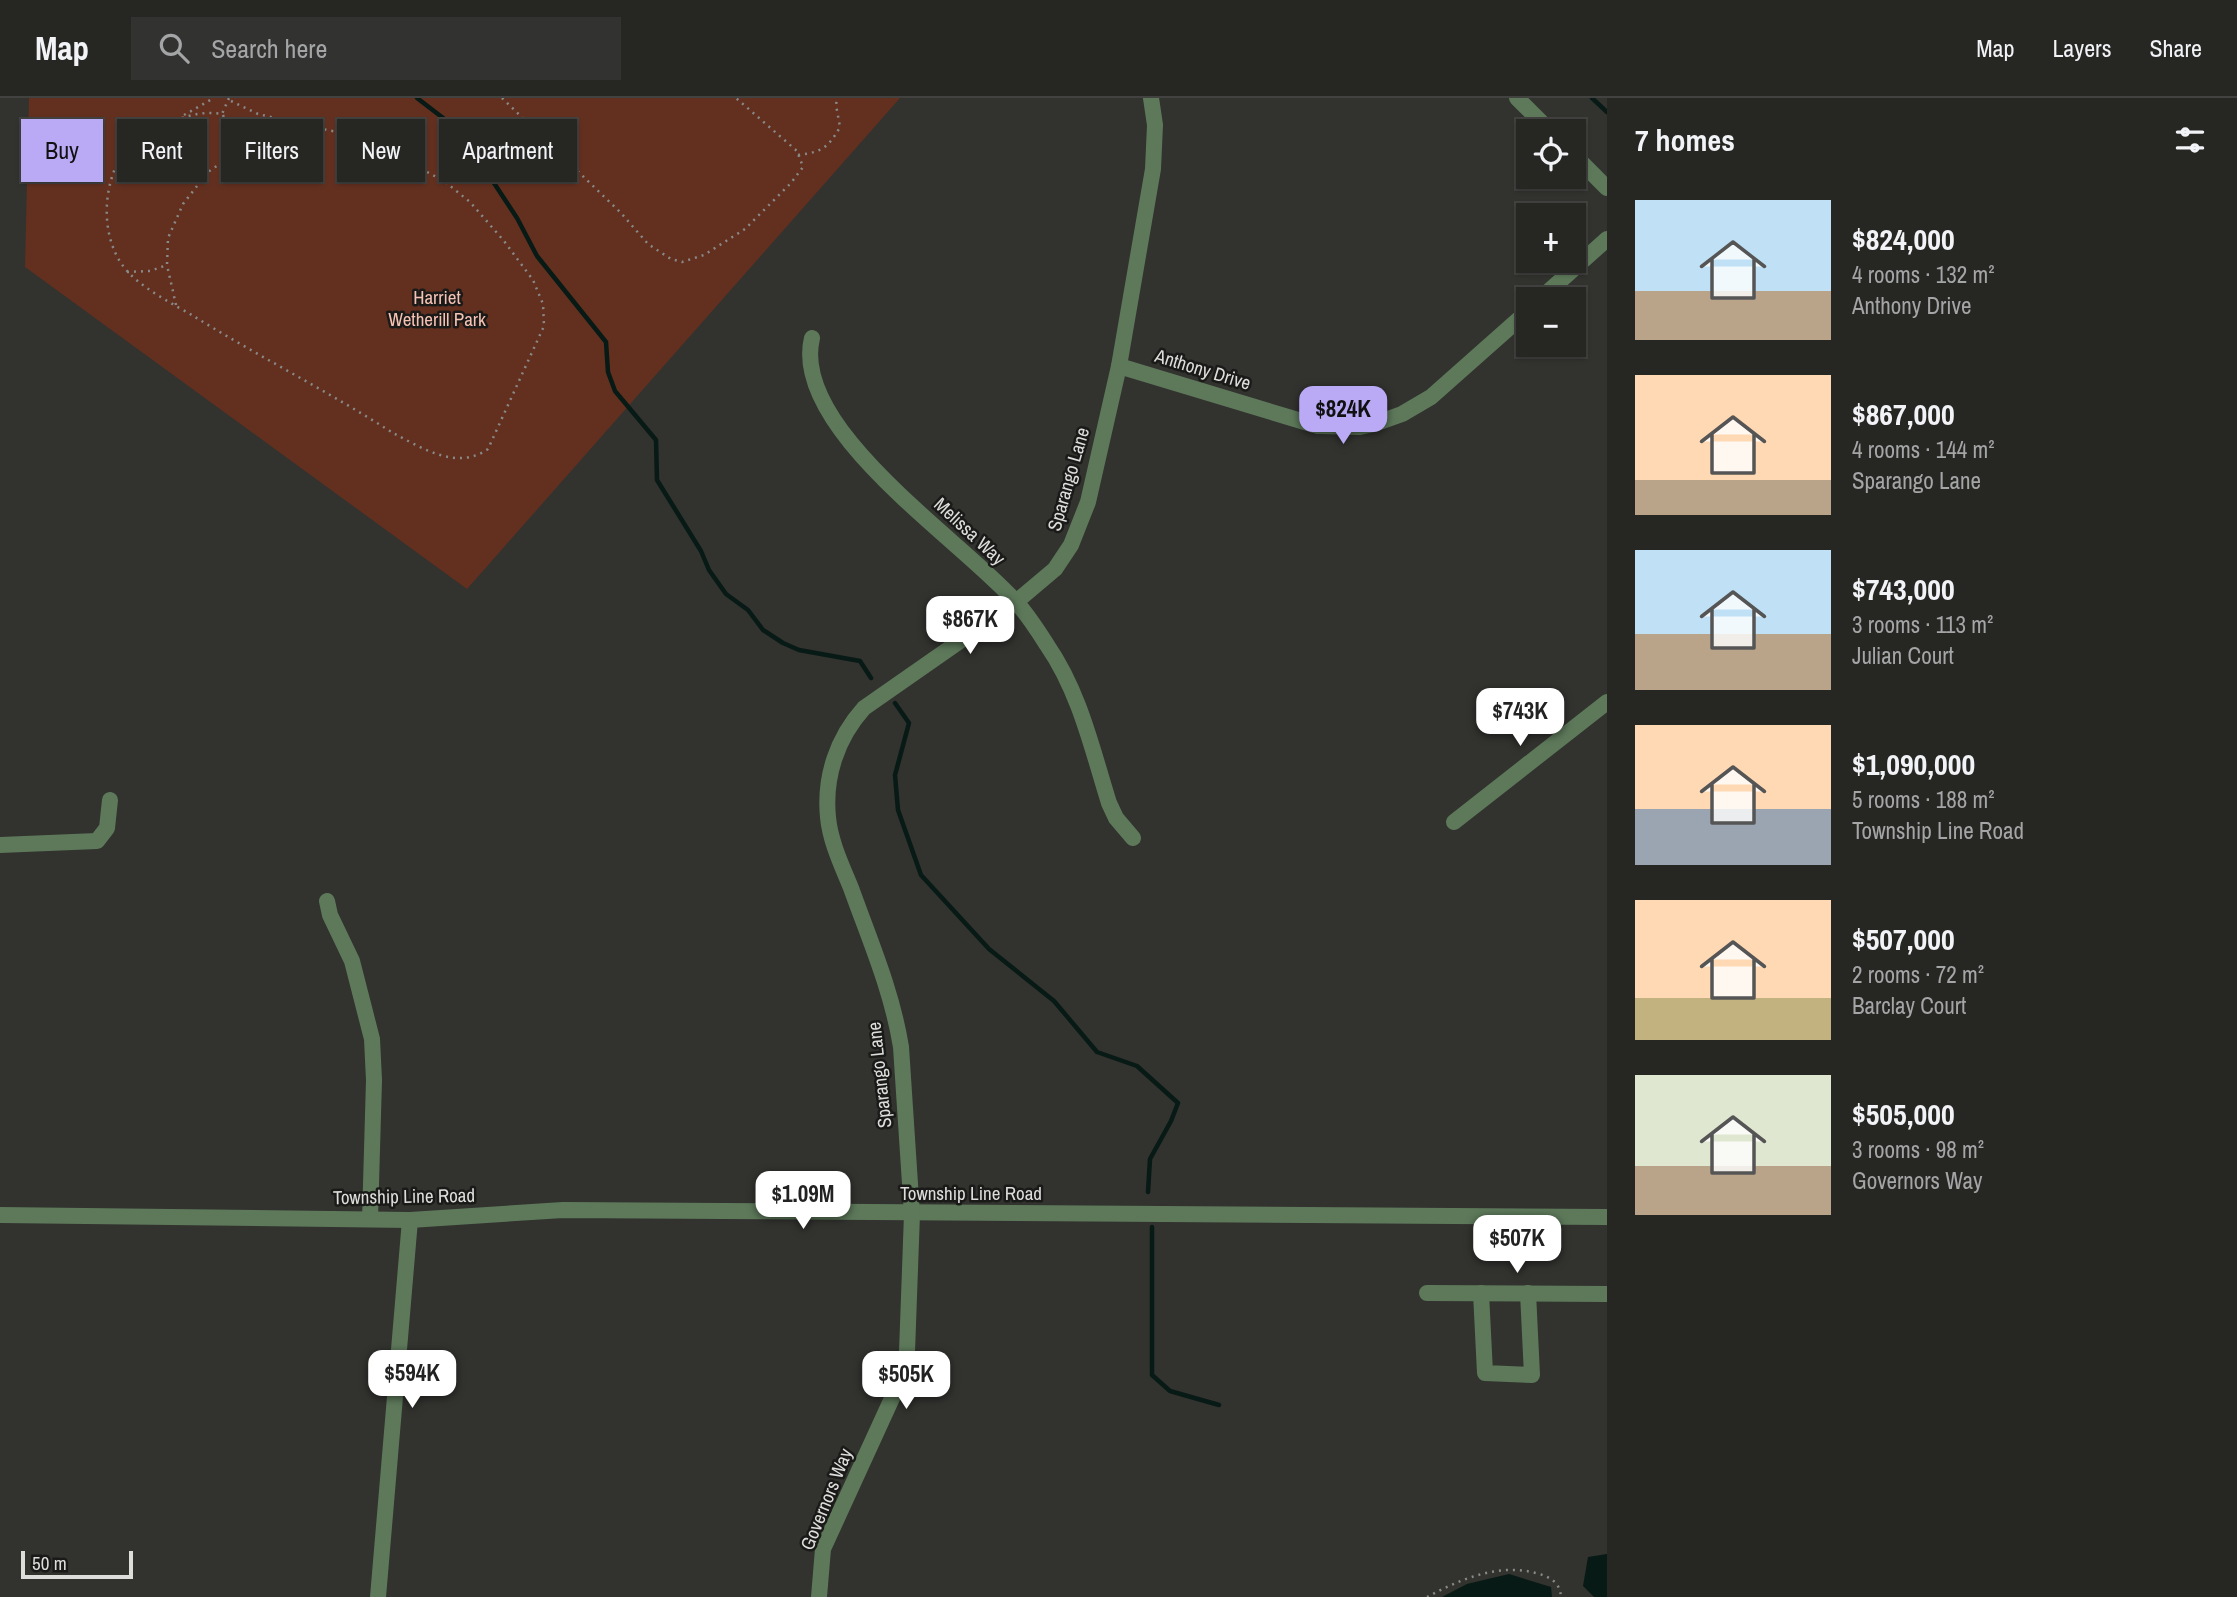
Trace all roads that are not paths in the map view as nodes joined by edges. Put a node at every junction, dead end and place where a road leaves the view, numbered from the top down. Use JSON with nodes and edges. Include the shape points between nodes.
{"nodes":[{"id":1,"x":1152,"y":98,"type":"edge"},
{"id":2,"x":1517,"y":98,"type":"edge"},
{"id":3,"x":1538,"y":119,"type":"edge"},
{"id":4,"x":1586,"y":167,"type":"edge"},
{"id":5,"x":1607,"y":188,"type":"edge"},
{"id":6,"x":1607,"y":239,"type":"edge"},
{"id":7,"x":1554,"y":287,"type":"edge"},
{"id":8,"x":1516,"y":322,"type":"edge"},
{"id":9,"x":812,"y":338,"type":"dead end"},
{"id":10,"x":1119,"y":366,"type":"junction"},
{"id":11,"x":1016,"y":602,"type":"junction"},
{"id":12,"x":1607,"y":702,"type":"edge"},
{"id":13,"x":110,"y":800,"type":"dead end"},
{"id":14,"x":1454,"y":822,"type":"dead end"},
{"id":15,"x":1133,"y":838,"type":"dead end"},
{"id":16,"x":0,"y":845,"type":"edge"},
{"id":17,"x":327,"y":901,"type":"dead end"},
{"id":18,"x":912,"y":1214,"type":"junction"},
{"id":19,"x":0,"y":1215,"type":"edge"},
{"id":20,"x":1607,"y":1217,"type":"edge"},
{"id":21,"x":370,"y":1219,"type":"junction"},
{"id":22,"x":410,"y":1220,"type":"junction"},
{"id":23,"x":1427,"y":1293,"type":"dead end"},
{"id":24,"x":1481,"y":1293,"type":"junction"},
{"id":25,"x":1528,"y":1293,"type":"junction"},
{"id":26,"x":1607,"y":1294,"type":"edge"},
{"id":27,"x":378,"y":1597,"type":"edge"},
{"id":28,"x":819,"y":1597,"type":"edge"}],
"edges":[{"from":1,"to":10,"type":"street","name":"Sparango Lane","via":[[1153,169]]},
{"from":2,"to":3,"type":"street"},
{"from":4,"to":5,"type":"street"},
{"from":6,"to":7,"type":"street"},
{"from":8,"to":10,"type":"street","name":"Anthony Drive","via":[[1431,397],[1402,414],[1346,428],[1318,426]]},
{"from":9,"to":11,"type":"street","name":"Melissa Way","via":[[811,374],[838,427],[860,455]]},
{"from":10,"to":11,"type":"street","name":"Sparango Lane","via":[[1088,502],[1071,545],[1055,569]]},
{"from":11,"to":15,"type":"street","name":"Melissa Way","via":[[1069,681],[1109,803]]},
{"from":11,"to":18,"type":"street","name":"Sparango Lane","via":[[864,708],[837,750],[829,779],[831,834],[897,1022]]},
{"from":12,"to":14,"type":"street"},
{"from":13,"to":16,"type":"street","via":[[107,828],[97,841]]},
{"from":17,"to":21,"type":"street","via":[[352,961],[372,1040]]},
{"from":18,"to":20,"type":"street","name":"Township Line Road"},
{"from":18,"to":22,"type":"street","name":"Township Line Road","via":[[563,1210]]},
{"from":18,"to":28,"type":"street","name":"Governors Way","via":[[907,1352],[899,1383],[823,1549]]},
{"from":19,"to":21,"type":"street","name":"Township Line Road"},
{"from":21,"to":22,"type":"street","name":"Township Line Road"},
{"from":22,"to":27,"type":"street"},
{"from":23,"to":24,"type":"street"},
{"from":24,"to":25,"type":"street"},
{"from":24,"to":25,"type":"street","via":[[1485,1373],[1532,1375]]},
{"from":25,"to":26,"type":"street"}]}
